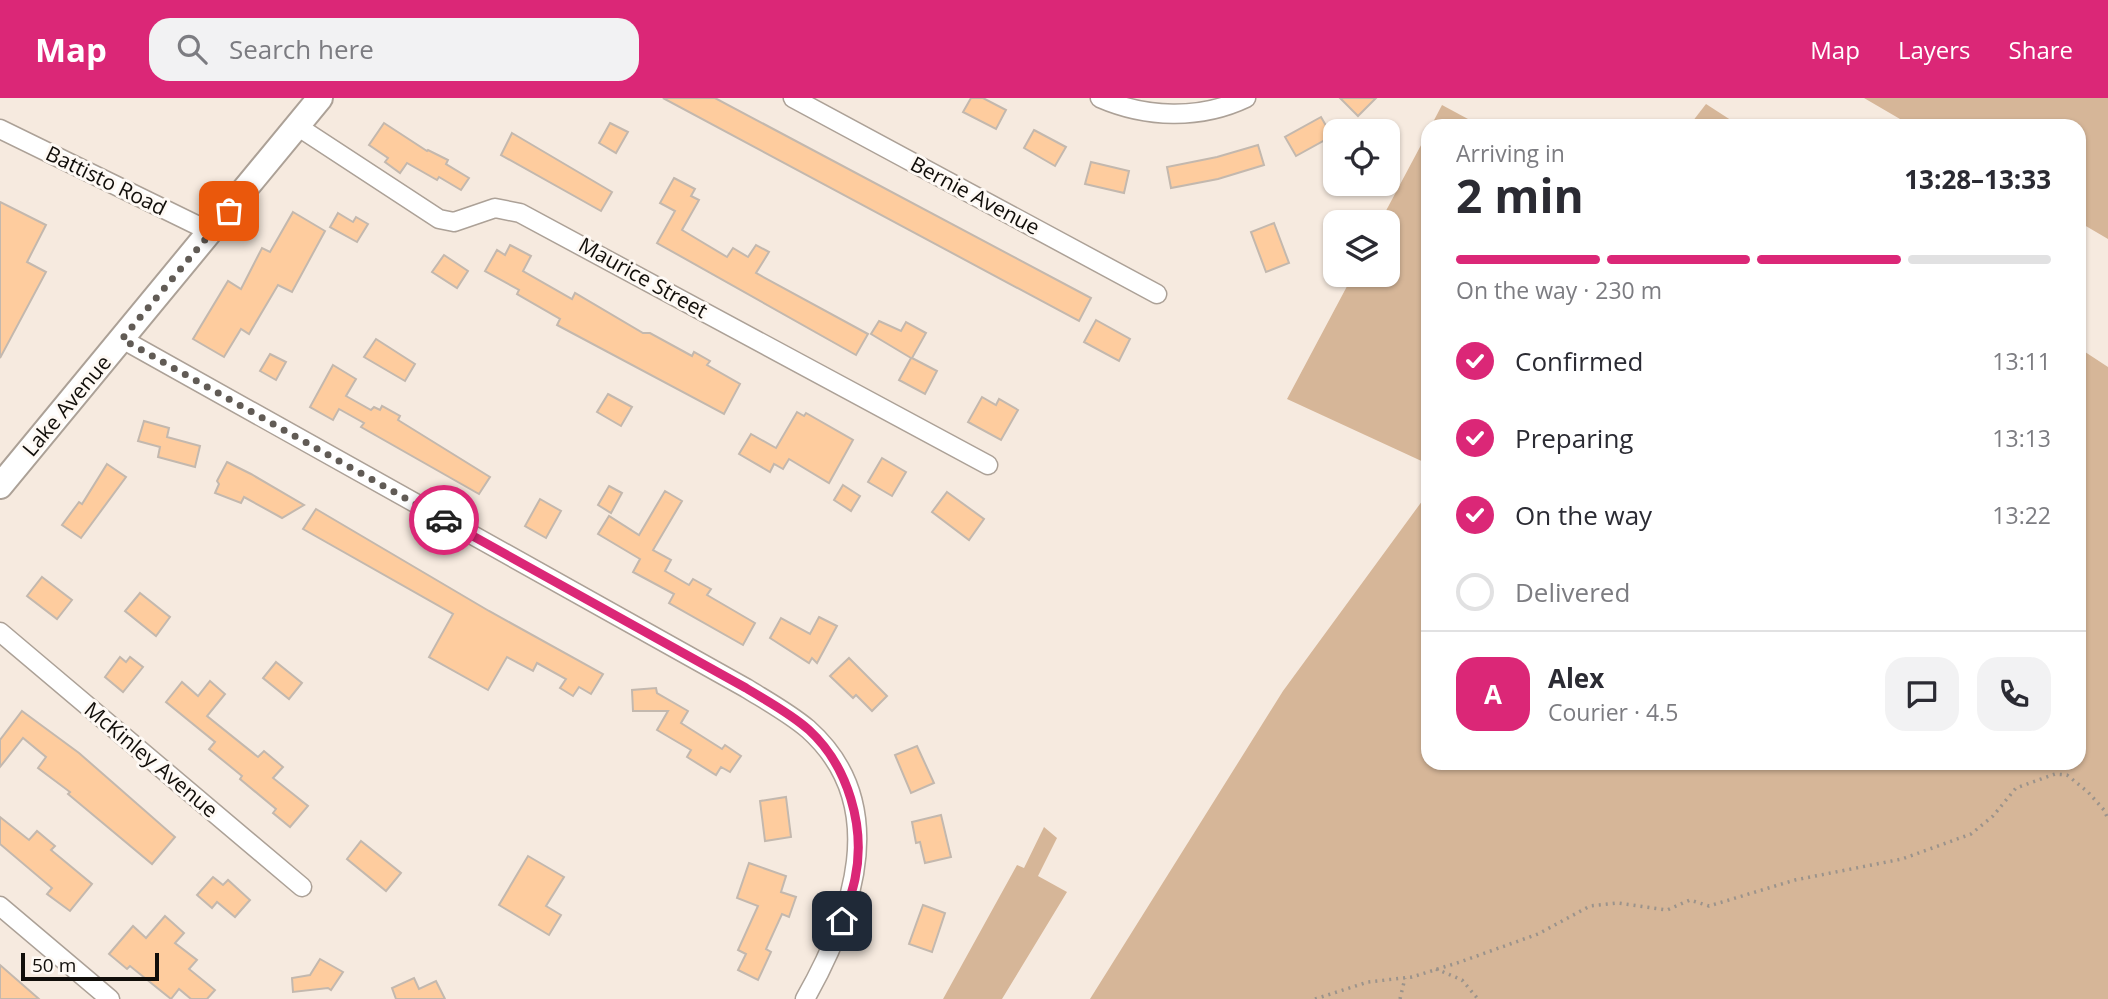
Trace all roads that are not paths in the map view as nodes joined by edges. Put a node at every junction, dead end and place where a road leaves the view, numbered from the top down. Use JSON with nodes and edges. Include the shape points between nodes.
{"nodes":[{"id":1,"x":320,"y":98,"type":"edge"},
{"id":2,"x":793,"y":98,"type":"edge"},
{"id":3,"x":1100,"y":98,"type":"edge"},
{"id":4,"x":1246,"y":98,"type":"edge"},
{"id":5,"x":297,"y":126,"type":"junction"},
{"id":6,"x":0,"y":129,"type":"edge"},
{"id":7,"x":211,"y":232,"type":"junction"},
{"id":8,"x":1157,"y":294,"type":"dead end"},
{"id":9,"x":122,"y":339,"type":"junction"},
{"id":10,"x":988,"y":466,"type":"dead end"},
{"id":11,"x":0,"y":486,"type":"edge"},
{"id":12,"x":0,"y":632,"type":"edge"},
{"id":13,"x":302,"y":887,"type":"dead end"},
{"id":14,"x":0,"y":906,"type":"edge"},
{"id":15,"x":110,"y":999,"type":"edge"},
{"id":16,"x":804,"y":999,"type":"edge"}],
"edges":[{"from":1,"to":5,"type":"main road","name":"Lake Avenue"},
{"from":2,"to":8,"type":"street","name":"Bernie Avenue"},
{"from":3,"to":4,"type":"street","via":[[1129,110],[1179,114],[1229,106]]},
{"from":5,"to":7,"type":"main road","name":"Lake Avenue"},
{"from":5,"to":10,"type":"street","name":"Maurice Street","via":[[439,219],[454,222],[495,208],[520,214]]},
{"from":6,"to":7,"type":"street","name":"Battisto Road"},
{"from":7,"to":9,"type":"main road","name":"Lake Avenue"},
{"from":9,"to":11,"type":"main road","name":"Lake Avenue"},
{"from":9,"to":16,"type":"street","via":[[746,688],[809,730],[829,752],[846,782],[859,843],[856,878],[842,921]]},
{"from":12,"to":13,"type":"street","name":"McKinley Avenue"},
{"from":14,"to":15,"type":"street"}]}
